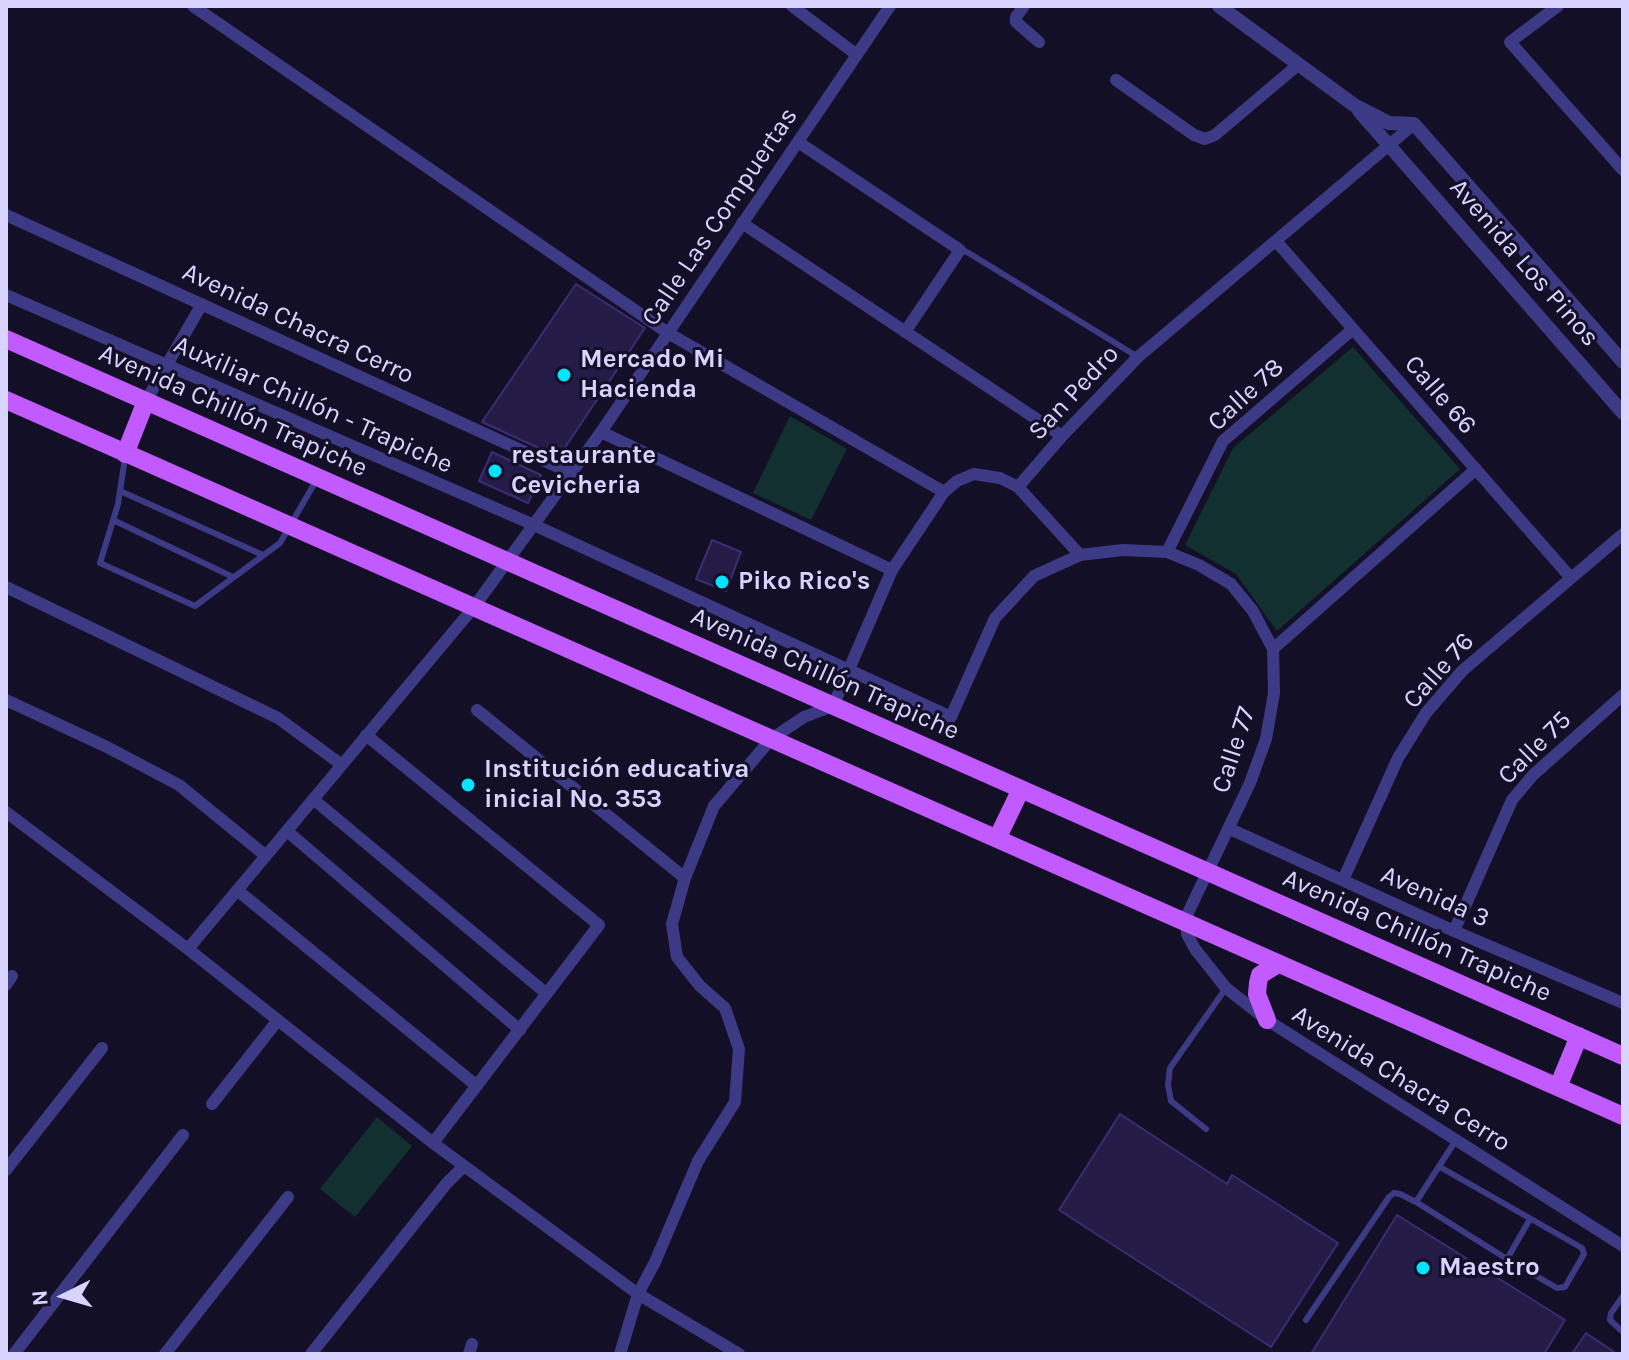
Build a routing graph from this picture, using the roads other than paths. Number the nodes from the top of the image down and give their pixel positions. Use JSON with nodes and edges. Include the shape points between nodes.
{"nodes":[{"id":1,"x":193,"y":6,"type":"edge"},
{"id":2,"x":792,"y":6,"type":"edge"},
{"id":3,"x":890,"y":6,"type":"edge"},
{"id":4,"x":1024,"y":6,"type":"edge"},
{"id":5,"x":1219,"y":6,"type":"edge"},
{"id":6,"x":1558,"y":6,"type":"edge"},
{"id":7,"x":1039,"y":42,"type":"dead end"},
{"id":8,"x":857,"y":55,"type":"junction"},
{"id":9,"x":1299,"y":64,"type":"junction"},
{"id":10,"x":1116,"y":80,"type":"dead end"},
{"id":11,"x":1354,"y":105,"type":"junction"},
{"id":12,"x":1414,"y":124,"type":"junction"},
{"id":13,"x":798,"y":142,"type":"junction"},
{"id":14,"x":1389,"y":145,"type":"junction"},
{"id":15,"x":1623,"y":170,"type":"edge"},
{"id":16,"x":6,"y":215,"type":"edge"},
{"id":17,"x":742,"y":223,"type":"junction"},
{"id":18,"x":1276,"y":241,"type":"junction"},
{"id":19,"x":960,"y":250,"type":"junction"},
{"id":20,"x":6,"y":295,"type":"edge"},
{"id":21,"x":202,"y":304,"type":"junction"},
{"id":22,"x":1353,"y":329,"type":"junction"},
{"id":23,"x":905,"y":332,"type":"junction"},
{"id":24,"x":668,"y":333,"type":"junction"},
{"id":25,"x":6,"y":339,"type":"edge"},
{"id":26,"x":1138,"y":357,"type":"junction"},
{"id":27,"x":1622,"y":359,"type":"edge"},
{"id":28,"x":167,"y":365,"type":"junction"},
{"id":29,"x":6,"y":400,"type":"edge"},
{"id":30,"x":146,"y":401,"type":"junction"},
{"id":31,"x":1623,"y":413,"type":"edge"},
{"id":32,"x":601,"y":432,"type":"junction"},
{"id":33,"x":1062,"y":436,"type":"junction"},
{"id":34,"x":125,"y":454,"type":"junction"},
{"id":35,"x":1476,"y":469,"type":"junction"},
{"id":36,"x":571,"y":473,"type":"junction"},
{"id":37,"x":318,"y":477,"type":"junction"},
{"id":38,"x":1018,"y":487,"type":"junction"},
{"id":39,"x":120,"y":491,"type":"junction"},
{"id":40,"x":944,"y":492,"type":"junction"},
{"id":41,"x":113,"y":520,"type":"junction"},
{"id":42,"x":534,"y":525,"type":"junction"},
{"id":43,"x":292,"y":526,"type":"junction"},
{"id":44,"x":1623,"y":534,"type":"edge"},
{"id":45,"x":1167,"y":552,"type":"junction"},
{"id":46,"x":263,"y":555,"type":"junction"},
{"id":47,"x":1080,"y":555,"type":"junction"},
{"id":48,"x":507,"y":561,"type":"junction"},
{"id":49,"x":892,"y":570,"type":"junction"},
{"id":50,"x":233,"y":577,"type":"junction"},
{"id":51,"x":1571,"y":578,"type":"junction"},
{"id":52,"x":6,"y":587,"type":"edge"},
{"id":53,"x":474,"y":607,"type":"junction"},
{"id":54,"x":1273,"y":649,"type":"junction"},
{"id":55,"x":849,"y":670,"type":"junction"},
{"id":56,"x":1623,"y":695,"type":"edge"},
{"id":57,"x":6,"y":700,"type":"edge"},
{"id":58,"x":833,"y":706,"type":"junction"},
{"id":59,"x":477,"y":710,"type":"dead end"},
{"id":60,"x":951,"y":717,"type":"joint"},
{"id":61,"x":366,"y":735,"type":"junction"},
{"id":62,"x":771,"y":739,"type":"junction"},
{"id":63,"x":342,"y":765,"type":"junction"},
{"id":64,"x":1021,"y":789,"type":"junction"},
{"id":65,"x":313,"y":799,"type":"junction"},
{"id":66,"x":6,"y":812,"type":"edge"},
{"id":67,"x":1230,"y":829,"type":"junction"},
{"id":68,"x":287,"y":831,"type":"junction"},
{"id":69,"x":997,"y":839,"type":"junction"},
{"id":70,"x":266,"y":856,"type":"junction"},
{"id":71,"x":1207,"y":871,"type":"junction"},
{"id":72,"x":685,"y":878,"type":"junction"},
{"id":73,"x":1343,"y":880,"type":"junction"},
{"id":74,"x":237,"y":890,"type":"junction"},
{"id":75,"x":1185,"y":922,"type":"junction"},
{"id":76,"x":1454,"y":931,"type":"junction"},
{"id":77,"x":188,"y":949,"type":"junction"},
{"id":78,"x":1278,"y":964,"type":"junction"},
{"id":79,"x":1226,"y":988,"type":"junction"},
{"id":80,"x":547,"y":994,"type":"junction"},
{"id":81,"x":1623,"y":1003,"type":"edge"},
{"id":82,"x":278,"y":1020,"type":"junction"},
{"id":83,"x":1267,"y":1020,"type":"junction"},
{"id":84,"x":520,"y":1030,"type":"junction"},
{"id":85,"x":1579,"y":1036,"type":"junction"},
{"id":86,"x":102,"y":1048,"type":"dead end"},
{"id":87,"x":1623,"y":1056,"type":"edge"},
{"id":88,"x":477,"y":1086,"type":"junction"},
{"id":89,"x":1558,"y":1087,"type":"junction"},
{"id":90,"x":212,"y":1104,"type":"dead end"},
{"id":91,"x":1623,"y":1116,"type":"edge"},
{"id":92,"x":1206,"y":1129,"type":"dead end"},
{"id":93,"x":183,"y":1135,"type":"dead end"},
{"id":94,"x":1456,"y":1140,"type":"junction"},
{"id":95,"x":433,"y":1143,"type":"junction"},
{"id":96,"x":464,"y":1166,"type":"junction"},
{"id":97,"x":1440,"y":1167,"type":"junction"},
{"id":98,"x":6,"y":1170,"type":"edge"},
{"id":99,"x":288,"y":1197,"type":"dead end"},
{"id":100,"x":1416,"y":1202,"type":"junction"},
{"id":101,"x":1530,"y":1219,"type":"junction"},
{"id":102,"x":1623,"y":1246,"type":"edge"},
{"id":103,"x":1507,"y":1259,"type":"junction"},
{"id":104,"x":638,"y":1294,"type":"junction"},
{"id":105,"x":1623,"y":1296,"type":"edge"},
{"id":106,"x":1306,"y":1320,"type":"dead end"},
{"id":107,"x":1623,"y":1332,"type":"edge"},
{"id":108,"x":14,"y":1354,"type":"edge"},
{"id":109,"x":165,"y":1354,"type":"edge"},
{"id":110,"x":311,"y":1354,"type":"edge"},
{"id":111,"x":620,"y":1354,"type":"edge"},
{"id":112,"x":739,"y":1354,"type":"edge"}],
"edges":[{"from":1,"to":24,"type":"street"},
{"from":2,"to":8,"type":"street"},
{"from":3,"to":8,"type":"street","name":"Calle Las Compuertas"},
{"from":4,"to":7,"type":"street","via":[[1016,22]]},
{"from":5,"to":9,"type":"street"},
{"from":6,"to":15,"type":"street","via":[[1510,42]]},
{"from":8,"to":13,"type":"street","name":"Calle Las Compuertas"},
{"from":9,"to":10,"type":"street","via":[[1205,139]]},
{"from":9,"to":11,"type":"street"},
{"from":11,"to":12,"type":"street","via":[[1389,123]]},
{"from":11,"to":14,"type":"street","name":"Avenida Los Pinos"},
{"from":12,"to":14,"type":"street","name":"San Pedro"},
{"from":12,"to":27,"type":"street","name":"Avenida Los Pinos"},
{"from":13,"to":17,"type":"street","name":"Calle Las Compuertas"},
{"from":13,"to":19,"type":"street"},
{"from":14,"to":18,"type":"street","name":"San Pedro"},
{"from":14,"to":31,"type":"street","name":"Avenida Los Pinos"},
{"from":16,"to":21,"type":"street","name":"Avenida Chacra Cerro"},
{"from":17,"to":23,"type":"street"},
{"from":17,"to":24,"type":"street","name":"Calle Las Compuertas"},
{"from":18,"to":22,"type":"street","name":"Calle 66"},
{"from":18,"to":26,"type":"street","name":"San Pedro"},
{"from":19,"to":23,"type":"street"},
{"from":19,"to":26,"type":"lane"},
{"from":20,"to":28,"type":"street","name":"Auxiliar Chillón - Trapiche"},
{"from":21,"to":28,"type":"street"},
{"from":21,"to":36,"type":"street","name":"Avenida Chacra Cerro"},
{"from":22,"to":35,"type":"street","name":"Calle 66"},
{"from":22,"to":45,"type":"street","name":"Calle 78","via":[[1223,441]]},
{"from":23,"to":33,"type":"street"},
{"from":24,"to":32,"type":"street","name":"Calle Las Compuertas"},
{"from":24,"to":40,"type":"street"},
{"from":25,"to":30,"type":"main road","name":"Avenida Chillón Trapiche"},
{"from":26,"to":33,"type":"street","name":"San Pedro"},
{"from":28,"to":30,"type":"street"},
{"from":28,"to":42,"type":"street","name":"Auxiliar Chillón - Trapiche"},
{"from":29,"to":34,"type":"main road"},
{"from":30,"to":34,"type":"main road"},
{"from":30,"to":37,"type":"main road","name":"Avenida Chillón Trapiche"},
{"from":32,"to":36,"type":"street","name":"Calle Las Compuertas"},
{"from":32,"to":49,"type":"street"},
{"from":33,"to":38,"type":"street","name":"San Pedro"},
{"from":34,"to":39,"type":"lane"},
{"from":34,"to":43,"type":"main road"},
{"from":35,"to":51,"type":"street","name":"Calle 66"},
{"from":35,"to":54,"type":"street"},
{"from":36,"to":42,"type":"street","name":"Calle Las Compuertas"},
{"from":37,"to":43,"type":"lane"},
{"from":37,"to":48,"type":"main road","name":"Avenida Chillón Trapiche"},
{"from":38,"to":40,"type":"street","via":[[974,474]]},
{"from":38,"to":47,"type":"street"},
{"from":39,"to":41,"type":"lane"},
{"from":39,"to":46,"type":"lane"},
{"from":40,"to":49,"type":"street"},
{"from":41,"to":50,"type":"lane"},
{"from":41,"to":50,"type":"lane","via":[[100,563],[195,606]]},
{"from":42,"to":48,"type":"street","name":"Calle Las Compuertas"},
{"from":42,"to":55,"type":"street","name":"Auxiliar Chillón - Trapiche"},
{"from":43,"to":46,"type":"lane"},
{"from":43,"to":53,"type":"main road"},
{"from":44,"to":51,"type":"street","name":"Calle 76"},
{"from":45,"to":47,"type":"street","name":"Calle 77"},
{"from":45,"to":54,"type":"street","name":"Calle 77","via":[[1231,584]]},
{"from":46,"to":50,"type":"lane"},
{"from":47,"to":60,"type":"street","name":"Calle 77","via":[[1034,576],[995,618]]},
{"from":48,"to":53,"type":"street","name":"Calle Las Compuertas"},
{"from":48,"to":58,"type":"main road","name":"Avenida Chillón Trapiche"},
{"from":49,"to":55,"type":"street"},
{"from":51,"to":73,"type":"street","name":"Calle 76","via":[[1462,671],[1426,713],[1398,758]]},
{"from":52,"to":63,"type":"street","via":[[278,718]]},
{"from":53,"to":61,"type":"street","name":"Calle Las Compuertas"},
{"from":53,"to":62,"type":"main road"},
{"from":54,"to":67,"type":"street","name":"Calle 77","via":[[1274,693],[1266,739]]},
{"from":55,"to":58,"type":"street"},
{"from":55,"to":60,"type":"street","name":"Auxiliar Chillón - Trapiche"},
{"from":56,"to":76,"type":"street","name":"Calle 75","via":[[1512,800]]},
{"from":57,"to":70,"type":"street","via":[[179,785]]},
{"from":58,"to":62,"type":"street"},
{"from":58,"to":64,"type":"main road","name":"Avenida Chillón Trapiche"},
{"from":59,"to":72,"type":"street"},
{"from":61,"to":63,"type":"street","name":"Calle Las Compuertas"},
{"from":61,"to":80,"type":"street","via":[[599,925]]},
{"from":62,"to":69,"type":"main road"},
{"from":62,"to":72,"type":"street","via":[[714,806]]},
{"from":63,"to":65,"type":"street","name":"Calle Las Compuertas"},
{"from":64,"to":69,"type":"main road"},
{"from":64,"to":71,"type":"main road","name":"Avenida Chillón Trapiche"},
{"from":65,"to":68,"type":"street","name":"Calle Las Compuertas"},
{"from":65,"to":80,"type":"street"},
{"from":66,"to":77,"type":"street"},
{"from":67,"to":71,"type":"street","name":"Calle 77"},
{"from":67,"to":73,"type":"street","name":"Avenida 3"},
{"from":68,"to":70,"type":"street","name":"Calle Las Compuertas"},
{"from":68,"to":84,"type":"street"},
{"from":69,"to":75,"type":"main road"},
{"from":70,"to":74,"type":"street","name":"Calle Las Compuertas"},
{"from":71,"to":75,"type":"street","name":"Calle 77"},
{"from":71,"to":85,"type":"main road","name":"Avenida Chillón Trapiche"},
{"from":72,"to":104,"type":"street","via":[[672,924],[677,957],[725,1008],[739,1049],[735,1102],[698,1161]]},
{"from":73,"to":76,"type":"street","name":"Avenida 3"},
{"from":74,"to":77,"type":"street","name":"Calle Las Compuertas"},
{"from":74,"to":88,"type":"street"},
{"from":75,"to":78,"type":"main road"},
{"from":75,"to":79,"type":"street","name":"Avenida Chacra Cerro","via":[[1195,949]]},
{"from":76,"to":81,"type":"street","name":"Avenida 3"},
{"from":77,"to":82,"type":"street"},
{"from":78,"to":83,"type":"main road","via":[[1260,975],[1258,983]]},
{"from":78,"to":89,"type":"main road"},
{"from":79,"to":83,"type":"street","name":"Avenida Chacra Cerro"},
{"from":79,"to":92,"type":"lane","via":[[1170,1068],[1171,1101]]},
{"from":80,"to":84,"type":"street"},
{"from":82,"to":90,"type":"street"},
{"from":82,"to":95,"type":"street"},
{"from":83,"to":94,"type":"street","name":"Avenida Chacra Cerro"},
{"from":84,"to":88,"type":"street"},
{"from":85,"to":87,"type":"main road","name":"Avenida Chillón Trapiche"},
{"from":85,"to":89,"type":"main road"},
{"from":86,"to":98,"type":"street"},
{"from":88,"to":95,"type":"street"},
{"from":89,"to":91,"type":"main road"},
{"from":93,"to":108,"type":"street"},
{"from":94,"to":97,"type":"lane"},
{"from":94,"to":102,"type":"street","name":"Avenida Chacra Cerro"},
{"from":95,"to":96,"type":"street"},
{"from":96,"to":104,"type":"street"},
{"from":96,"to":110,"type":"street"},
{"from":97,"to":100,"type":"lane"},
{"from":97,"to":101,"type":"lane"},
{"from":99,"to":109,"type":"street"},
{"from":100,"to":103,"type":"lane"},
{"from":100,"to":106,"type":"lane","via":[[1400,1194],[1389,1197]]},
{"from":101,"to":103,"type":"lane"},
{"from":101,"to":103,"type":"lane","via":[[1584,1254],[1561,1288]]},
{"from":104,"to":111,"type":"street"},
{"from":104,"to":112,"type":"street"},
{"from":105,"to":107,"type":"lane","via":[[1610,1320]]}]}
